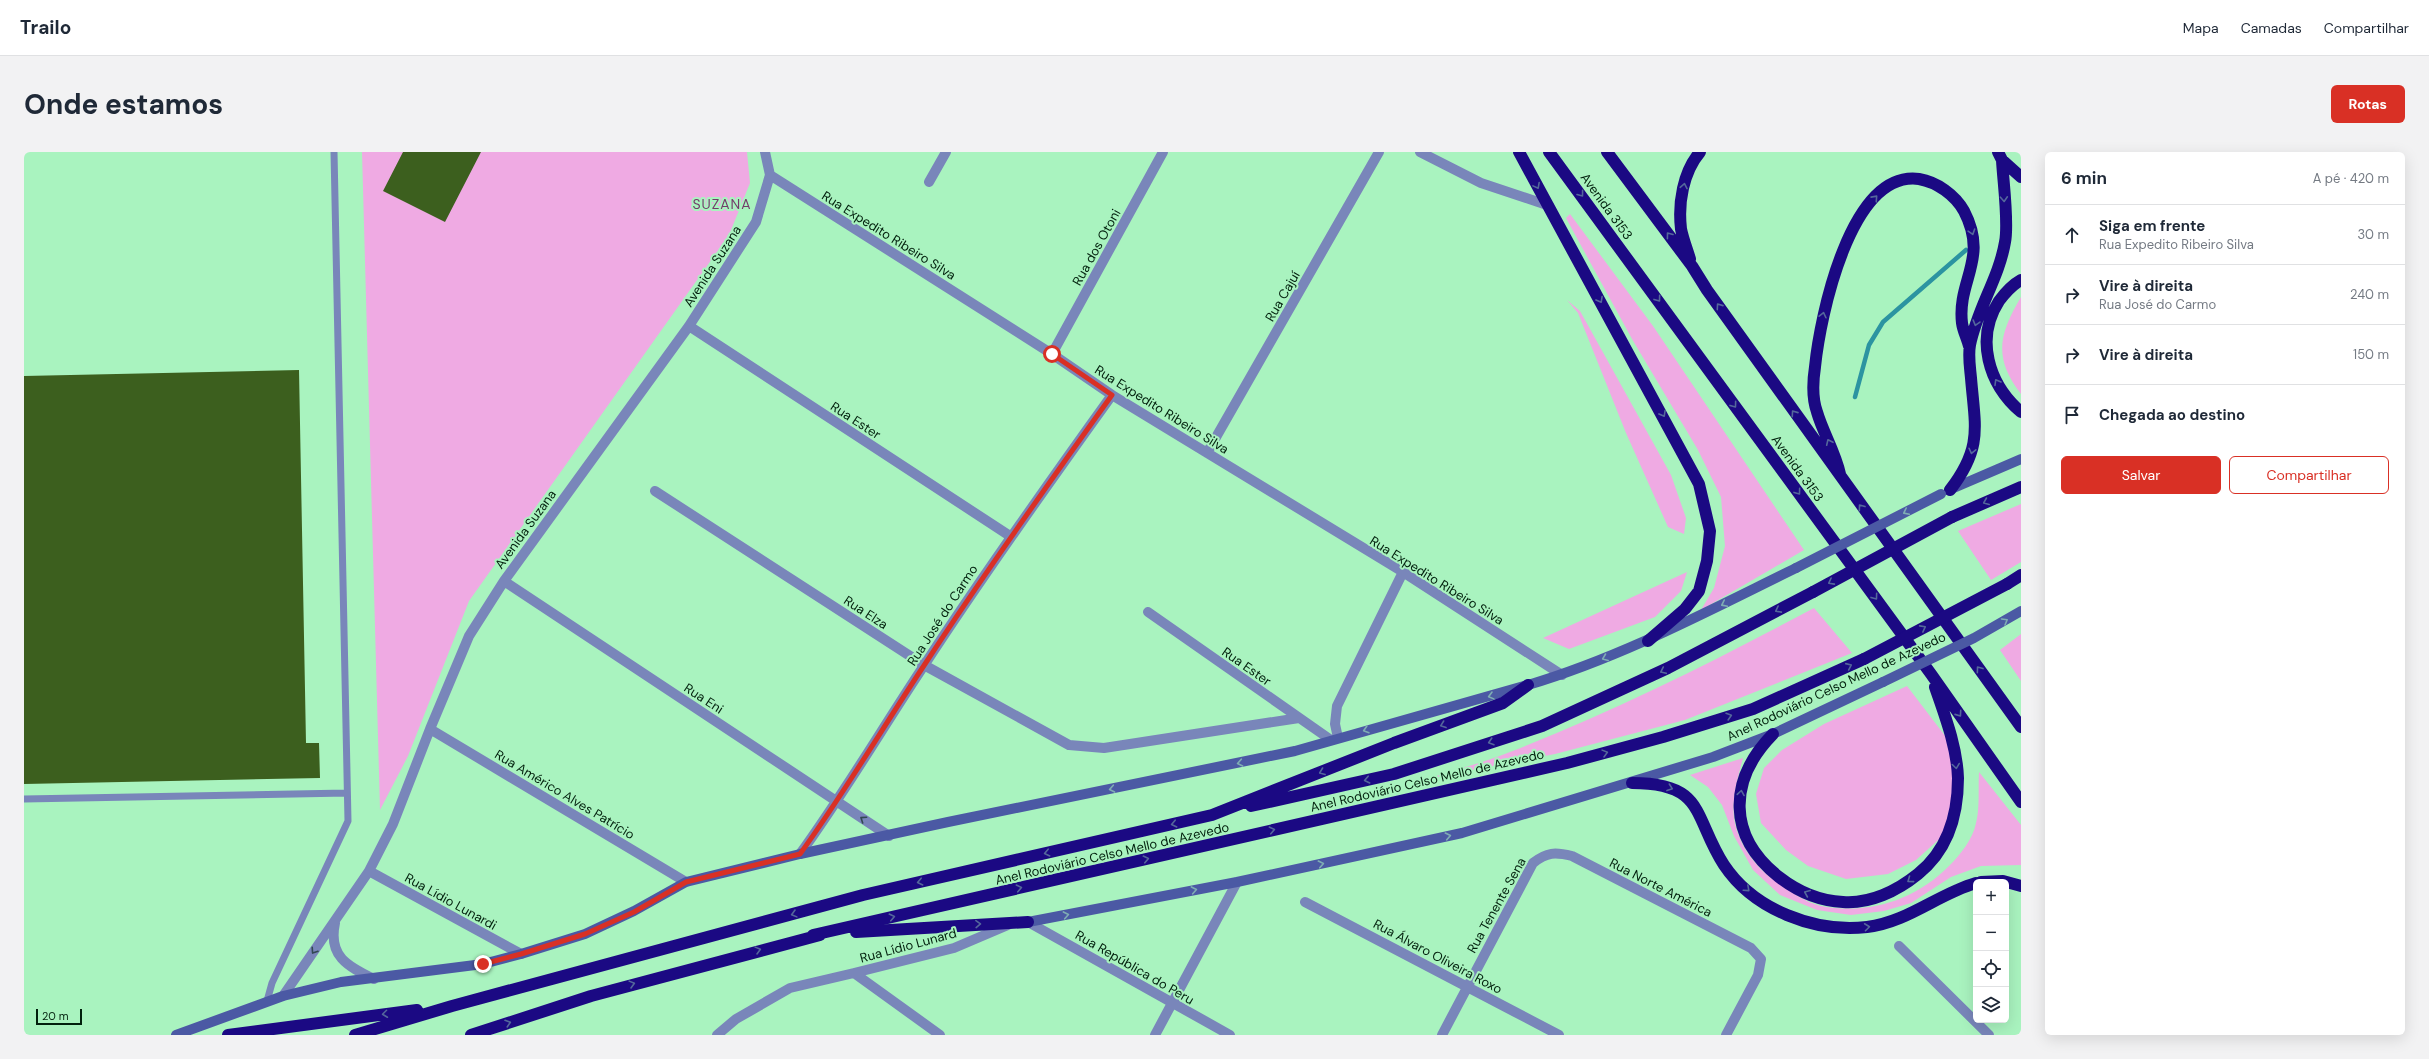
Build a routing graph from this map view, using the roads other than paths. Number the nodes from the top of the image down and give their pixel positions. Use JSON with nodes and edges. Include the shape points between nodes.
{"nodes":[{"id":1,"x":334,"y":152,"type":"edge"},
{"id":2,"x":765,"y":152,"type":"edge"},
{"id":3,"x":946,"y":152,"type":"edge"},
{"id":4,"x":1163,"y":152,"type":"edge"},
{"id":5,"x":1379,"y":152,"type":"edge"},
{"id":6,"x":1420,"y":152,"type":"edge"},
{"id":7,"x":1519,"y":152,"type":"edge"},
{"id":8,"x":1550,"y":152,"type":"edge"},
{"id":9,"x":1607,"y":152,"type":"edge"},
{"id":10,"x":1700,"y":152,"type":"edge"},
{"id":11,"x":2000,"y":156,"type":"edge"},
{"id":12,"x":770,"y":175,"type":"junction"},
{"id":13,"x":2021,"y":177,"type":"edge"},
{"id":14,"x":929,"y":182,"type":"dead end"},
{"id":15,"x":1547,"y":205,"type":"junction"},
{"id":16,"x":1692,"y":266,"type":"junction"},
{"id":17,"x":2021,"y":280,"type":"edge"},
{"id":18,"x":689,"y":326,"type":"junction"},
{"id":19,"x":1970,"y":346,"type":"junction"},
{"id":20,"x":1052,"y":354,"type":"junction"},
{"id":21,"x":1112,"y":395,"type":"junction"},
{"id":22,"x":2021,"y":412,"type":"edge"},
{"id":23,"x":1206,"y":453,"type":"junction"},
{"id":24,"x":2021,"y":459,"type":"edge"},
{"id":25,"x":1841,"y":479,"type":"junction"},
{"id":26,"x":2021,"y":487,"type":"edge"},
{"id":27,"x":655,"y":491,"type":"dead end"},
{"id":28,"x":1946,"y":492,"type":"junction"},
{"id":29,"x":1010,"y":536,"type":"junction"},
{"id":30,"x":1404,"y":572,"type":"junction"},
{"id":31,"x":2021,"y":576,"type":"edge"},
{"id":32,"x":504,"y":581,"type":"junction"},
{"id":33,"x":2021,"y":611,"type":"edge"},
{"id":34,"x":1148,"y":612,"type":"dead end"},
{"id":35,"x":1648,"y":641,"type":"junction"},
{"id":36,"x":924,"y":665,"type":"junction"},
{"id":37,"x":1931,"y":674,"type":"junction"},
{"id":38,"x":1562,"y":675,"type":"junction"},
{"id":39,"x":1528,"y":685,"type":"junction"},
{"id":40,"x":1299,"y":718,"type":"junction"},
{"id":41,"x":2020,"y":725,"type":"edge"},
{"id":42,"x":430,"y":729,"type":"junction"},
{"id":43,"x":1773,"y":734,"type":"junction"},
{"id":44,"x":1334,"y":739,"type":"junction"},
{"id":45,"x":1632,"y":783,"type":"junction"},
{"id":46,"x":347,"y":793,"type":"junction"},
{"id":47,"x":24,"y":799,"type":"edge"},
{"id":48,"x":838,"y":802,"type":"junction"},
{"id":49,"x":2021,"y":802,"type":"edge"},
{"id":50,"x":1212,"y":815,"type":"junction"},
{"id":51,"x":889,"y":836,"type":"junction"},
{"id":52,"x":800,"y":854,"type":"junction"},
{"id":53,"x":1544,"y":855,"type":"joint"},
{"id":54,"x":369,"y":871,"type":"junction"},
{"id":55,"x":686,"y":882,"type":"junction"},
{"id":56,"x":1237,"y":882,"type":"junction"},
{"id":57,"x":2009,"y":883,"type":"edge"},
{"id":58,"x":1973,"y":884,"type":"edge"},
{"id":59,"x":2021,"y":886,"type":"edge"},
{"id":60,"x":1306,"y":902,"type":"dead end"},
{"id":61,"x":336,"y":919,"type":"junction"},
{"id":62,"x":1028,"y":922,"type":"junction"},
{"id":63,"x":1013,"y":923,"type":"junction"},
{"id":64,"x":813,"y":935,"type":"junction"},
{"id":65,"x":1899,"y":946,"type":"dead end"},
{"id":66,"x":521,"y":954,"type":"junction"},
{"id":67,"x":854,"y":973,"type":"junction"},
{"id":68,"x":374,"y":979,"type":"junction"},
{"id":69,"x":1466,"y":986,"type":"junction"},
{"id":70,"x":283,"y":996,"type":"junction"},
{"id":71,"x":267,"y":1001,"type":"junction"},
{"id":72,"x":1171,"y":1004,"type":"junction"},
{"id":73,"x":452,"y":1006,"type":"junction"},
{"id":74,"x":176,"y":1035,"type":"edge"},
{"id":75,"x":228,"y":1035,"type":"edge"},
{"id":76,"x":355,"y":1035,"type":"edge"},
{"id":77,"x":471,"y":1035,"type":"edge"},
{"id":78,"x":716,"y":1035,"type":"edge"},
{"id":79,"x":940,"y":1035,"type":"edge"},
{"id":80,"x":1155,"y":1035,"type":"edge"},
{"id":81,"x":1230,"y":1035,"type":"edge"},
{"id":82,"x":1442,"y":1035,"type":"edge"},
{"id":83,"x":1558,"y":1035,"type":"edge"},
{"id":84,"x":1726,"y":1035,"type":"edge"},
{"id":85,"x":1989,"y":1035,"type":"edge"}],
"edges":[{"from":1,"to":46,"type":"lane"},
{"from":2,"to":12,"type":"street"},
{"from":3,"to":14,"type":"street"},
{"from":4,"to":20,"type":"street","name":"Rua dos Otoni"},
{"from":5,"to":23,"type":"street","name":"Rua Cajuí"},
{"from":6,"to":15,"type":"street","via":[[1481,183]]},
{"from":7,"to":15,"type":"highway","one_way":true},
{"from":8,"to":37,"type":"highway","name":"Avenida 3153","one_way":true},
{"from":16,"to":9,"type":"highway","one_way":true},
{"from":16,"to":10,"type":"highway","one_way":true,"via":[[1681,228],[1682,200],[1683,186],[1692,161]]},
{"from":11,"to":13,"type":"highway"},
{"from":11,"to":19,"type":"highway","one_way":true,"via":[[2006,240],[1996,273],[1981,306]]},
{"from":12,"to":18,"type":"street","name":"Avenida Suzana","via":[[756,222]]},
{"from":12,"to":20,"type":"street","name":"Rua Expedito Ribeiro Silva"},
{"from":15,"to":35,"type":"highway","one_way":true,"via":[[1699,484],[1710,531],[1707,561],[1699,591],[1685,609]]},
{"from":25,"to":16,"type":"highway","one_way":true},
{"from":22,"to":17,"type":"highway","one_way":true,"via":[[2007,398],[1993,376],[1986,340],[1990,318],[1996,307],[2010,287]]},
{"from":18,"to":29,"type":"street","name":"Rua Ester"},
{"from":18,"to":32,"type":"street","name":"Avenida Suzana"},
{"from":25,"to":19,"type":"highway","one_way":true,"via":[[1836,458],[1816,410],[1814,367],[1833,274],[1853,229],[1867,206],[1886,186],[1897,181],[1913,179],[1936,184],[1948,192],[1963,210],[1974,242],[1962,315],[1964,331]]},
{"from":19,"to":28,"type":"highway","one_way":true,"via":[[1976,431],[1970,458]]},
{"from":20,"to":21,"type":"street","name":"Rua Expedito Ribeiro Silva"},
{"from":21,"to":23,"type":"street","name":"Rua Expedito Ribeiro Silva"},
{"from":21,"to":29,"type":"street","name":"Rua José do Carmo"},
{"from":23,"to":30,"type":"street","name":"Rua Expedito Ribeiro Silva"},
{"from":24,"to":28,"type":"main road"},
{"from":41,"to":25,"type":"highway","one_way":true},
{"from":26,"to":50,"type":"highway","name":"Anel Rodoviário Celso Mello de Azevedo","one_way":true,"bridge":true,"via":[[1952,516],[1668,668],[1542,726],[1394,774]]},
{"from":27,"to":36,"type":"street","name":"Rua Elza"},
{"from":28,"to":35,"type":"main road","one_way":true,"bridge":true},
{"from":29,"to":36,"type":"street","name":"Rua José do Carmo"},
{"from":30,"to":38,"type":"street","name":"Rua Expedito Ribeiro Silva"},
{"from":30,"to":44,"type":"street","via":[[1336,706]]},
{"from":64,"to":31,"type":"highway","name":"Anel Rodoviário Celso Mello de Azevedo","one_way":true,"bridge":true,"via":[[1567,763],[1662,737],[1753,709],[1864,659]]},
{"from":32,"to":42,"type":"street","name":"Avenida Suzana","via":[[469,636]]},
{"from":32,"to":48,"type":"street","name":"Rua Eni"},
{"from":43,"to":33,"type":"main road","name":"Anel Rodoviário Celso Mello de Azevedo","one_way":true,"bridge":true,"via":[[1974,638]]},
{"from":34,"to":40,"type":"street","name":"Rua Ester"},
{"from":35,"to":38,"type":"main road","one_way":true},
{"from":36,"to":40,"type":"street","name":"Rua Elza","via":[[1069,745],[1104,748]]},
{"from":36,"to":48,"type":"street","name":"Rua José do Carmo"},
{"from":37,"to":43,"type":"highway","one_way":true,"via":[[1955,756],[1958,777],[1955,813],[1945,843],[1930,863],[1908,882],[1886,894],[1844,902],[1814,896],[1788,884],[1760,860],[1751,848],[1741,823],[1740,796],[1747,768]]},
{"from":37,"to":49,"type":"highway","name":"Avenida 3153","one_way":true},
{"from":38,"to":39,"type":"main road"},
{"from":39,"to":44,"type":"main road","one_way":true},
{"from":39,"to":50,"type":"highway","one_way":true,"via":[[1503,703]]},
{"from":40,"to":44,"type":"street","name":"Rua Ester"},
{"from":42,"to":54,"type":"street","name":"Avenida Suzana","via":[[394,824]]},
{"from":42,"to":55,"type":"street","name":"Rua Américo Alves Patrício"},
{"from":43,"to":45,"type":"main road","name":"Anel Rodoviário Celso Mello de Azevedo","via":[[1713,757]]},
{"from":44,"to":51,"type":"main road","one_way":true,"via":[[1295,751]]},
{"from":56,"to":45,"type":"main road","name":"Anel Rodoviário Celso Mello de Azevedo","one_way":true,"via":[[1462,833]]},
{"from":45,"to":58,"type":"highway","one_way":true,"via":[[1660,784],[1685,796],[1701,814],[1719,856],[1734,877],[1769,906],[1806,921],[1844,928],[1888,923]]},
{"from":46,"to":47,"type":"lane"},
{"from":46,"to":71,"type":"lane","via":[[348,821],[272,983]]},
{"from":51,"to":48,"type":"street","name":"Rua Eni","one_way":true},
{"from":48,"to":52,"type":"street","name":"Rua José do Carmo"},
{"from":50,"to":73,"type":"highway","one_way":true,"via":[[863,895]]},
{"from":51,"to":52,"type":"main road"},
{"from":52,"to":55,"type":"main road"},
{"from":53,"to":69,"type":"street","name":"Rua Tenente Sena","via":[[1533,863]]},
{"from":53,"to":84,"type":"street","name":"Rua Norte América","via":[[1556,852],[1572,856],[1751,948],[1761,959],[1758,975]]},
{"from":54,"to":61,"type":"street","name":"Avenida Suzana"},
{"from":54,"to":66,"type":"street","name":"Rua Lídio Lunardi"},
{"from":55,"to":66,"type":"main road","via":[[634,912],[585,934]]},
{"from":62,"to":56,"type":"main road","name":"Anel Rodoviário Celso Mello de Azevedo","one_way":true},
{"from":56,"to":72,"type":"street"},
{"from":57,"to":59,"type":"highway"},
{"from":60,"to":69,"type":"street","name":"Rua Álvaro Oliveira Roxo"},
{"from":61,"to":68,"type":"street","name":"Avenida Suzana","via":[[333,938],[339,955],[355,970]]},
{"from":61,"to":70,"type":"street","name":"Avenida Suzana","one_way":true},
{"from":62,"to":63,"type":"highway"},
{"from":62,"to":72,"type":"street","name":"Rua República do Peru"},
{"from":64,"to":63,"type":"highway","one_way":true,"via":[[922,926]]},
{"from":63,"to":67,"type":"street","name":"Rua Lídio Lunard","via":[[954,948]]},
{"from":77,"to":64,"type":"highway","one_way":true,"via":[[591,996]]},
{"from":65,"to":85,"type":"street"},
{"from":66,"to":68,"type":"main road","via":[[483,964]]},
{"from":67,"to":78,"type":"street","name":"Rua Lídio Lunard","via":[[790,988],[736,1019]]},
{"from":67,"to":79,"type":"street","name":"Rua Lídio Lunard"},
{"from":68,"to":70,"type":"main road","via":[[341,982]]},
{"from":69,"to":82,"type":"street","name":"Rua Tenente Sena"},
{"from":69,"to":83,"type":"street","name":"Rua Álvaro Oliveira Roxo"},
{"from":70,"to":71,"type":"main road"},
{"from":71,"to":74,"type":"main road"},
{"from":72,"to":80,"type":"street"},
{"from":72,"to":81,"type":"street","name":"Rua República do Peru"},
{"from":73,"to":75,"type":"highway","one_way":true},
{"from":73,"to":76,"type":"highway"}]}
